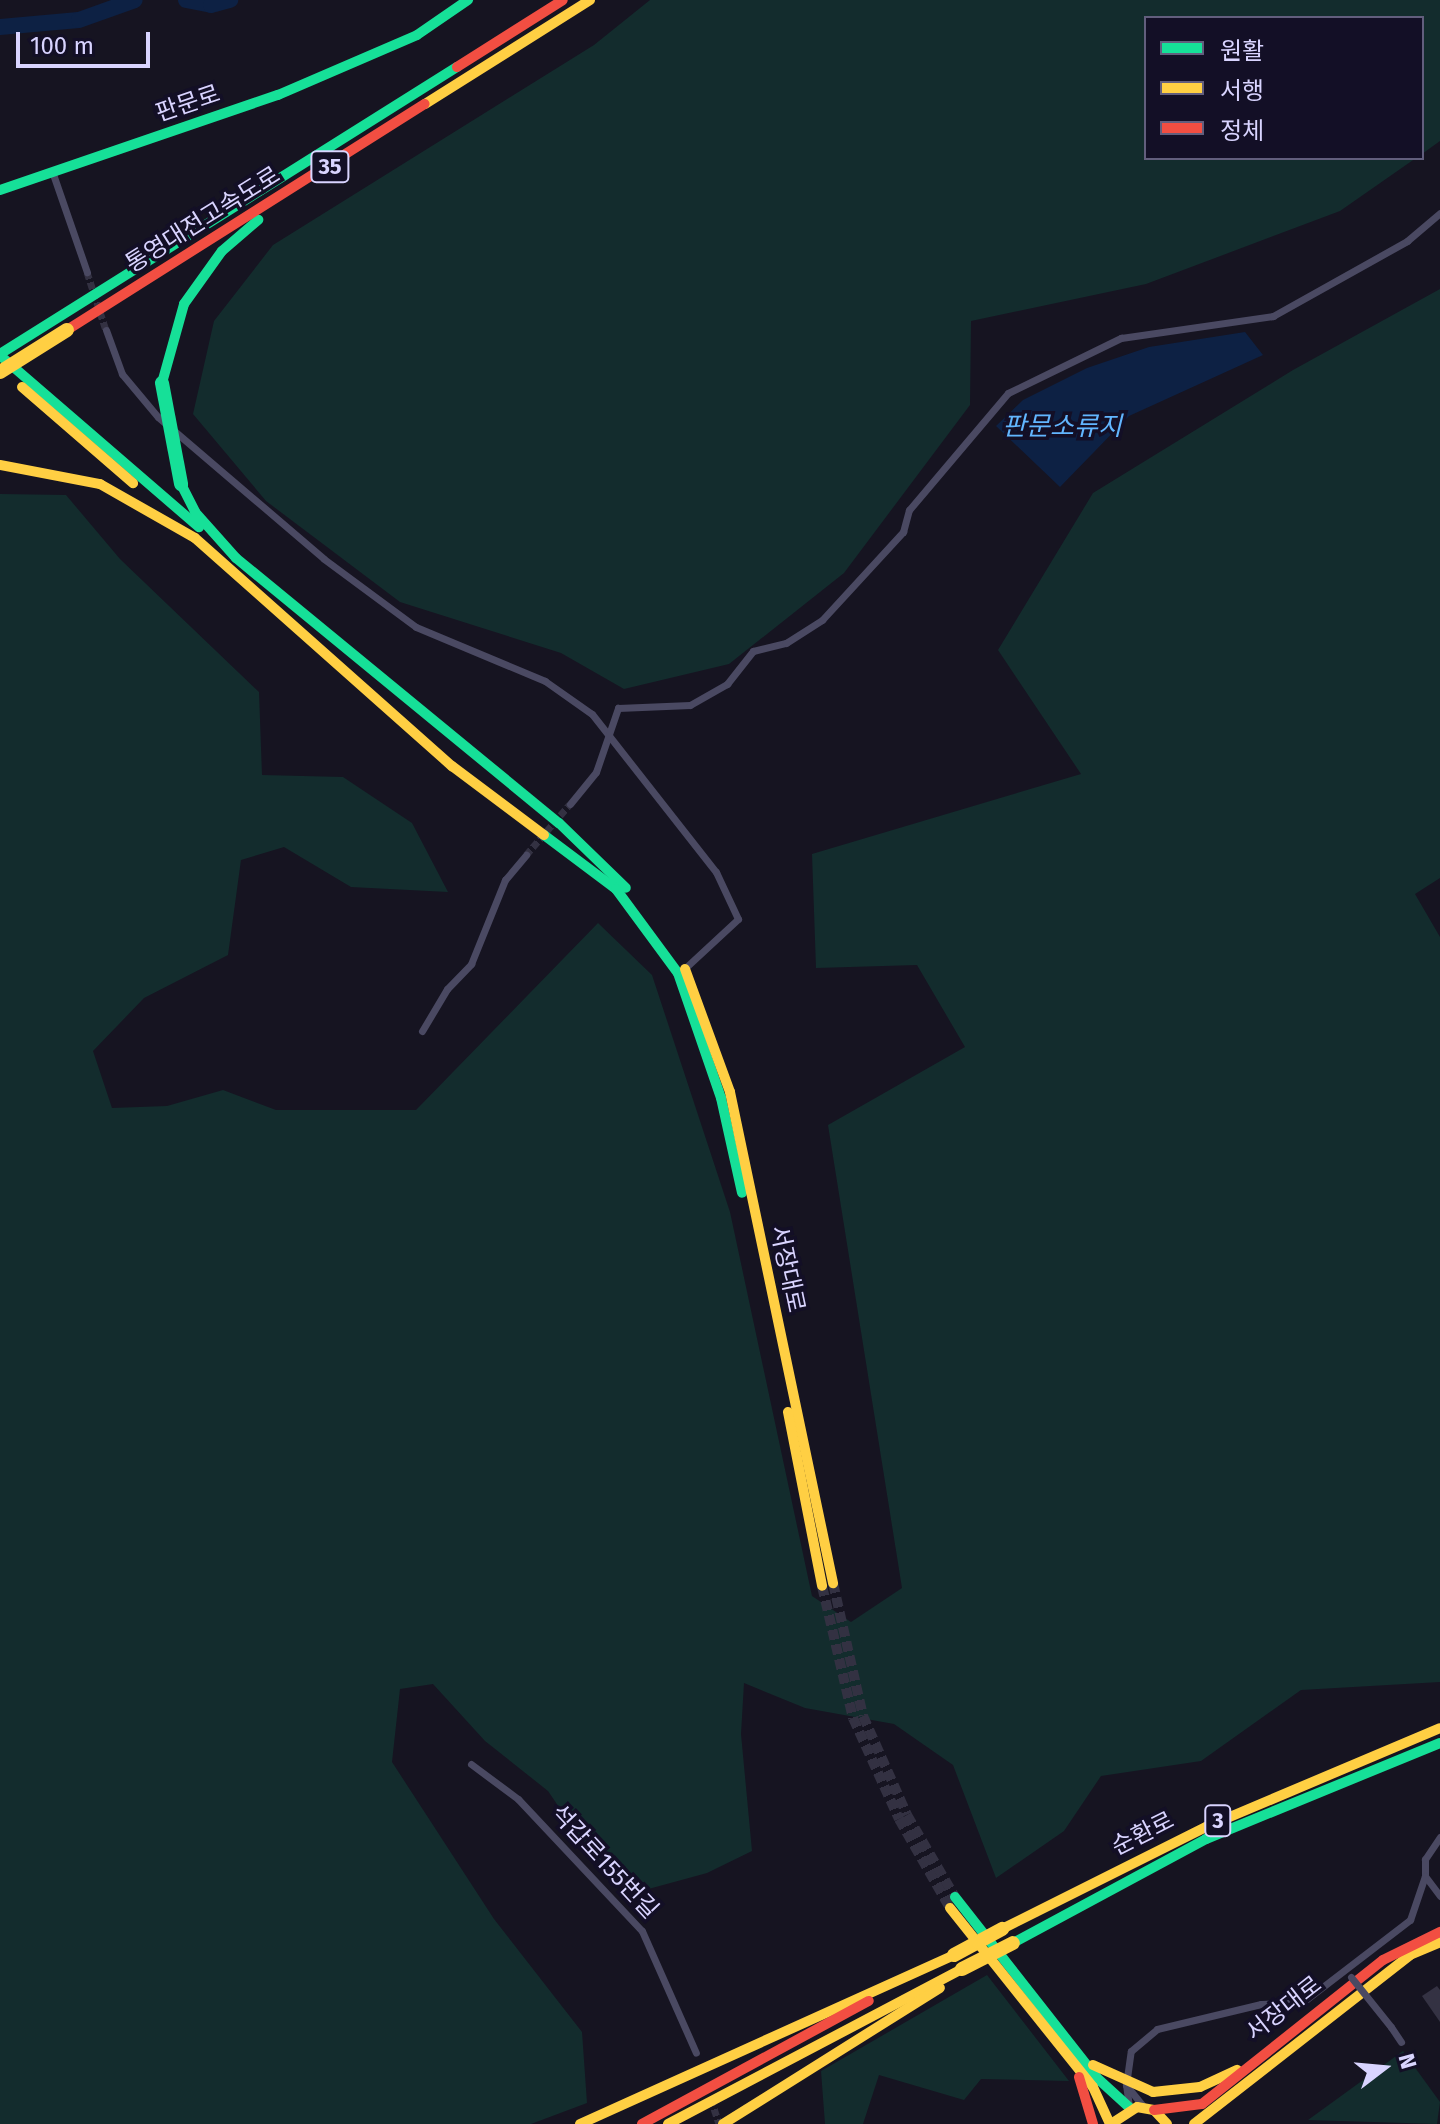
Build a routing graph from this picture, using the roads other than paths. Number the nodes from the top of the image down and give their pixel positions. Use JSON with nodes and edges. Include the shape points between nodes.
{"nodes":[{"id":1,"x":468,"y":0,"type":"edge"},
{"id":2,"x":563,"y":0,"type":"edge"},
{"id":3,"x":590,"y":0,"type":"edge"},
{"id":4,"x":53,"y":174,"type":"junction"},
{"id":5,"x":295,"y":189,"type":"junction"},
{"id":6,"x":0,"y":190,"type":"edge"},
{"id":7,"x":1440,"y":213,"type":"edge"},
{"id":8,"x":87,"y":272,"type":"tunnel mouth"},
{"id":9,"x":59,"y":317,"type":"junction"},
{"id":10,"x":106,"y":330,"type":"tunnel mouth"},
{"id":11,"x":0,"y":346,"type":"edge"},
{"id":12,"x":0,"y":355,"type":"edge"},
{"id":13,"x":0,"y":370,"type":"edge"},
{"id":14,"x":0,"y":465,"type":"edge"},
{"id":15,"x":195,"y":538,"type":"junction"},
{"id":16,"x":236,"y":558,"type":"junction"},
{"id":17,"x":611,"y":736,"type":"junction"},
{"id":18,"x":570,"y":804,"type":"tunnel mouth"},
{"id":19,"x":526,"y":855,"type":"tunnel mouth"},
{"id":20,"x":682,"y":971,"type":"junction"},
{"id":21,"x":422,"y":1031,"type":"dead end"},
{"id":22,"x":827,"y":1584,"type":"tunnel mouth"},
{"id":23,"x":1440,"y":1728,"type":"edge"},
{"id":24,"x":1440,"y":1743,"type":"edge"},
{"id":25,"x":471,"y":1764,"type":"dead end"},
{"id":26,"x":1440,"y":1837,"type":"edge"},
{"id":27,"x":1425,"y":1876,"type":"junction"},
{"id":28,"x":1440,"y":1896,"type":"edge"},
{"id":29,"x":1440,"y":1932,"type":"edge"},
{"id":30,"x":1440,"y":1942,"type":"edge"},
{"id":31,"x":954,"y":1955,"type":"junction"},
{"id":32,"x":962,"y":1969,"type":"junction"},
{"id":33,"x":1345,"y":1970,"type":"junction"},
{"id":34,"x":1401,"y":2042,"type":"dead end"},
{"id":35,"x":1070,"y":2045,"type":"junction"},
{"id":36,"x":696,"y":2053,"type":"dead end"},
{"id":37,"x":1071,"y":2061,"type":"junction"},
{"id":38,"x":1253,"y":2061,"type":"junction"},
{"id":39,"x":1126,"y":2085,"type":"junction"},
{"id":40,"x":1226,"y":2098,"type":"junction"},
{"id":41,"x":1142,"y":2109,"type":"junction"},
{"id":42,"x":580,"y":2124,"type":"edge"},
{"id":43,"x":642,"y":2124,"type":"edge"},
{"id":44,"x":668,"y":2124,"type":"edge"},
{"id":45,"x":723,"y":2124,"type":"edge"},
{"id":46,"x":1093,"y":2124,"type":"edge"},
{"id":47,"x":1110,"y":2124,"type":"edge"},
{"id":48,"x":1167,"y":2124,"type":"edge"},
{"id":49,"x":1194,"y":2124,"type":"edge"},
{"id":50,"x":1206,"y":2124,"type":"edge"}],
"edges":[{"from":1,"to":4,"type":"main road","name":"판문로","via":[[417,35],[278,95]]},
{"from":2,"to":9,"type":"main road","name":"통영대전고속도로","number":"35"},
{"from":3,"to":5,"type":"main road","name":"통영대전고속도로","number":"35"},
{"from":4,"to":6,"type":"main road","name":"판문로"},
{"from":4,"to":8,"type":"street"},
{"from":5,"to":13,"type":"main road","name":"통영대전고속도로","number":"35","bridge":true},
{"from":5,"to":16,"type":"main road","bridge":true,"via":[[202,274],[171,335],[162,383],[181,484],[195,512]]},
{"from":7,"to":17,"type":"street","via":[[1407,241],[1273,316],[1121,338],[1008,393],[909,510],[903,532],[822,620],[786,643],[753,651],[727,684],[690,705],[618,708]]},
{"from":9,"to":11,"type":"main road"},
{"from":9,"to":12,"type":"main road","name":"통영대전고속도로","number":"35"},
{"from":10,"to":17,"type":"street","via":[[122,374],[158,417],[314,551],[416,627],[545,681]]},
{"from":12,"to":16,"type":"main road"},
{"from":13,"to":15,"type":"main road"},
{"from":14,"to":15,"type":"main road","via":[[100,484]]},
{"from":15,"to":20,"type":"main road","via":[[452,766],[616,889]]},
{"from":16,"to":20,"type":"main road","via":[[559,823],[622,884]]},
{"from":17,"to":18,"type":"street","via":[[596,772]]},
{"from":17,"to":20,"type":"street","via":[[716,872],[738,919]]},
{"from":19,"to":21,"type":"street","via":[[505,880],[471,964],[447,989]]},
{"from":20,"to":22,"type":"main road","name":"서장대로","via":[[721,1098]]},
{"from":23,"to":31,"type":"main road","name":"순환로","number":"3","bridge":true,"via":[[1235,1813]]},
{"from":24,"to":32,"type":"main road","name":"순환로","number":"3","bridge":true,"via":[[1206,1839]]},
{"from":25,"to":36,"type":"street","name":"석갑로155번길","via":[[518,1799],[642,1931]]},
{"from":26,"to":27,"type":"street","via":[[1425,1859]]},
{"from":27,"to":28,"type":"street"},
{"from":27,"to":33,"type":"street","via":[[1410,1920]]},
{"from":29,"to":38,"type":"main road","name":"서장대로","via":[[1383,1960]]},
{"from":30,"to":40,"type":"main road","name":"서장대로","via":[[1410,1955]]},
{"from":31,"to":42,"type":"main road"},
{"from":31,"to":43,"type":"main road","number":"3"},
{"from":32,"to":44,"type":"main road","number":"3"},
{"from":32,"to":45,"type":"main road","via":[[926,2000]]},
{"from":33,"to":34,"type":"street","bridge":true},
{"from":33,"to":39,"type":"street","via":[[1303,2002],[1261,2004],[1137,2039]]},
{"from":35,"to":37,"type":"main road","via":[[953,1902]]},
{"from":35,"to":39,"type":"main road"},
{"from":35,"to":41,"type":"main road"},
{"from":37,"to":46,"type":"main road","via":[[1089,2097]]},
{"from":37,"to":47,"type":"main road"},
{"from":38,"to":39,"type":"main road","via":[[1180,2092]]},
{"from":38,"to":41,"type":"main road","name":"서장대로","via":[[1202,2104]]},
{"from":39,"to":41,"type":"street"},
{"from":39,"to":41,"type":"street"},
{"from":40,"to":49,"type":"main road","name":"서장대로"},
{"from":40,"to":50,"type":"main road"},
{"from":41,"to":47,"type":"main road"},
{"from":41,"to":48,"type":"main road"}]}
